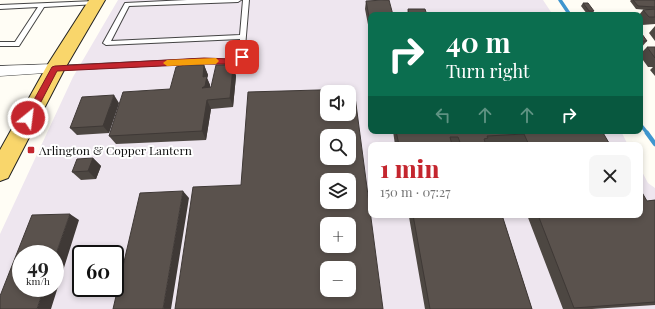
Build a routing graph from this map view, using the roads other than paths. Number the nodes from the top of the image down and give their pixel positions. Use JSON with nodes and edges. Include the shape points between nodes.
{"nodes":[{"id":1,"x":238,"y":0,"type":"edge"},
{"id":2,"x":246,"y":0,"type":"edge"},
{"id":3,"x":96,"y":1,"type":"edge"},
{"id":4,"x":42,"y":6,"type":"junction"},
{"id":5,"x":0,"y":7,"type":"edge"},
{"id":6,"x":243,"y":37,"type":"junction"},
{"id":7,"x":0,"y":44,"type":"edge"},
{"id":8,"x":55,"y":68,"type":"junction"},
{"id":9,"x":0,"y":71,"type":"edge"},
{"id":10,"x":0,"y":171,"type":"edge"}],
"edges":[{"from":1,"to":6,"type":"lane","via":[[127,4],[106,43]]},
{"from":2,"to":6,"type":"lane"},
{"from":3,"to":4,"type":"lane"},
{"from":3,"to":8,"type":"main road"},
{"from":4,"to":5,"type":"lane"},
{"from":4,"to":7,"type":"lane","via":[[17,44]]},
{"from":6,"to":8,"type":"lane","via":[[242,57],[233,62]]},
{"from":8,"to":9,"type":"street"},
{"from":8,"to":10,"type":"main road","via":[[11,143]]}]}
